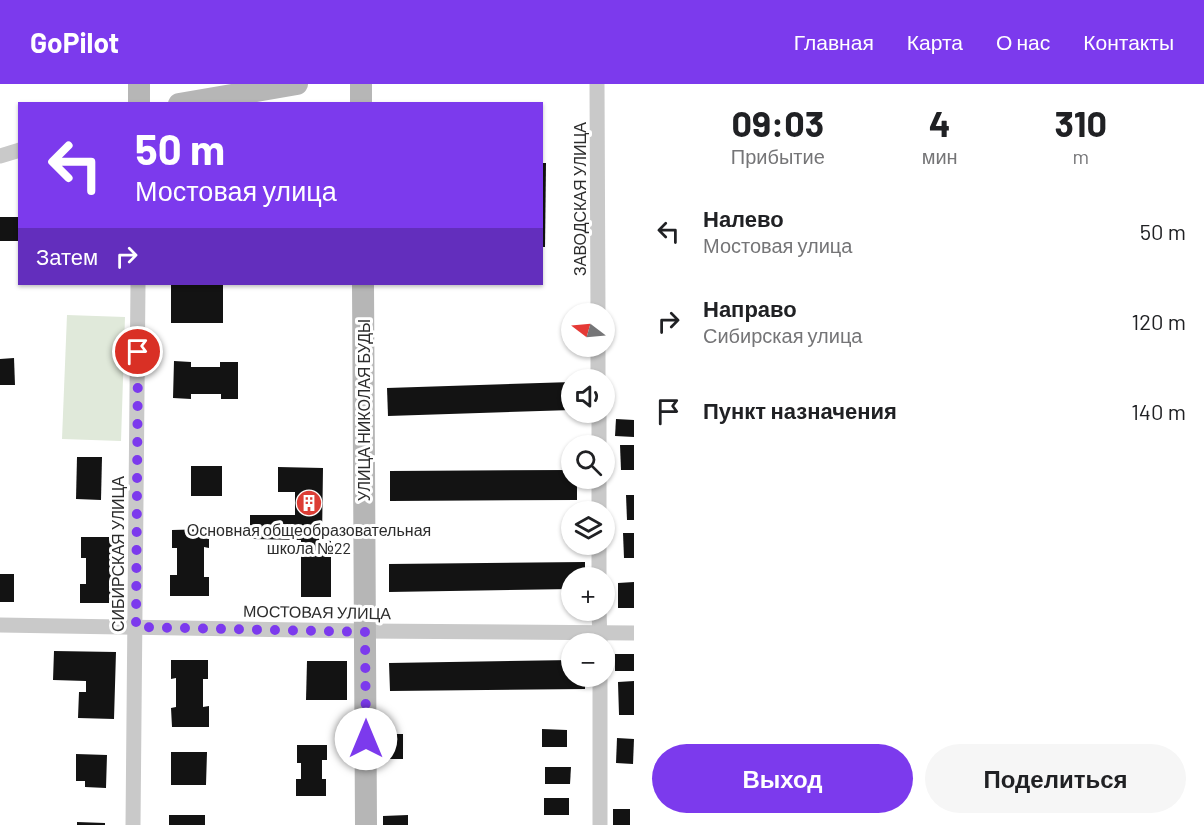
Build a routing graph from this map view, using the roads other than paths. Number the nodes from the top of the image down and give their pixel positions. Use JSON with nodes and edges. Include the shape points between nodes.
{"nodes":[{"id":1,"x":139,"y":84,"type":"edge"},
{"id":2,"x":297,"y":84,"type":"edge"},
{"id":3,"x":361,"y":84,"type":"edge"},
{"id":4,"x":597,"y":84,"type":"edge"},
{"id":5,"x":140,"y":102,"type":"edge"},
{"id":6,"x":191,"y":102,"type":"edge"},
{"id":7,"x":361,"y":102,"type":"edge"},
{"id":8,"x":18,"y":151,"type":"edge"},
{"id":9,"x":0,"y":156,"type":"edge"},
{"id":10,"x":138,"y":285,"type":"edge"},
{"id":11,"x":363,"y":285,"type":"edge"},
{"id":12,"x":598,"y":303,"type":"edge"},
{"id":13,"x":0,"y":625,"type":"edge"},
{"id":14,"x":136,"y":627,"type":"junction"},
{"id":15,"x":365,"y":632,"type":"junction"},
{"id":16,"x":634,"y":633,"type":"edge"},
{"id":17,"x":615,"y":636,"type":"edge"},
{"id":18,"x":561,"y":637,"type":"edge"},
{"id":19,"x":600,"y":687,"type":"edge"},
{"id":20,"x":134,"y":825,"type":"edge"},
{"id":21,"x":366,"y":825,"type":"edge"},
{"id":22,"x":600,"y":825,"type":"edge"}],
"edges":[{"from":1,"to":5,"type":"street"},
{"from":2,"to":6,"type":"street"},
{"from":3,"to":7,"type":"street"},
{"from":4,"to":12,"type":"street","name":"ЗАВОДСКАЯ УЛИЦА"},
{"from":8,"to":9,"type":"street"},
{"from":10,"to":14,"type":"street","name":"СИБИРСКАЯ УЛИЦА"},
{"from":11,"to":15,"type":"street","name":"УЛИЦА НИКОЛАЯ БУДЫ"},
{"from":13,"to":14,"type":"street","name":"МОСТОВАЯ УЛИЦА"},
{"from":14,"to":15,"type":"street","name":"МОСТОВАЯ УЛИЦА"},
{"from":14,"to":20,"type":"street","name":"СИБИРСКАЯ УЛИЦА"},
{"from":15,"to":18,"type":"street","name":"МОСТОВАЯ УЛИЦА"},
{"from":15,"to":21,"type":"street","name":"УЛИЦА НИКОЛАЯ БУДЫ"},
{"from":16,"to":17,"type":"street","name":"МОСТОВАЯ УЛИЦА"},
{"from":19,"to":22,"type":"street"}]}
